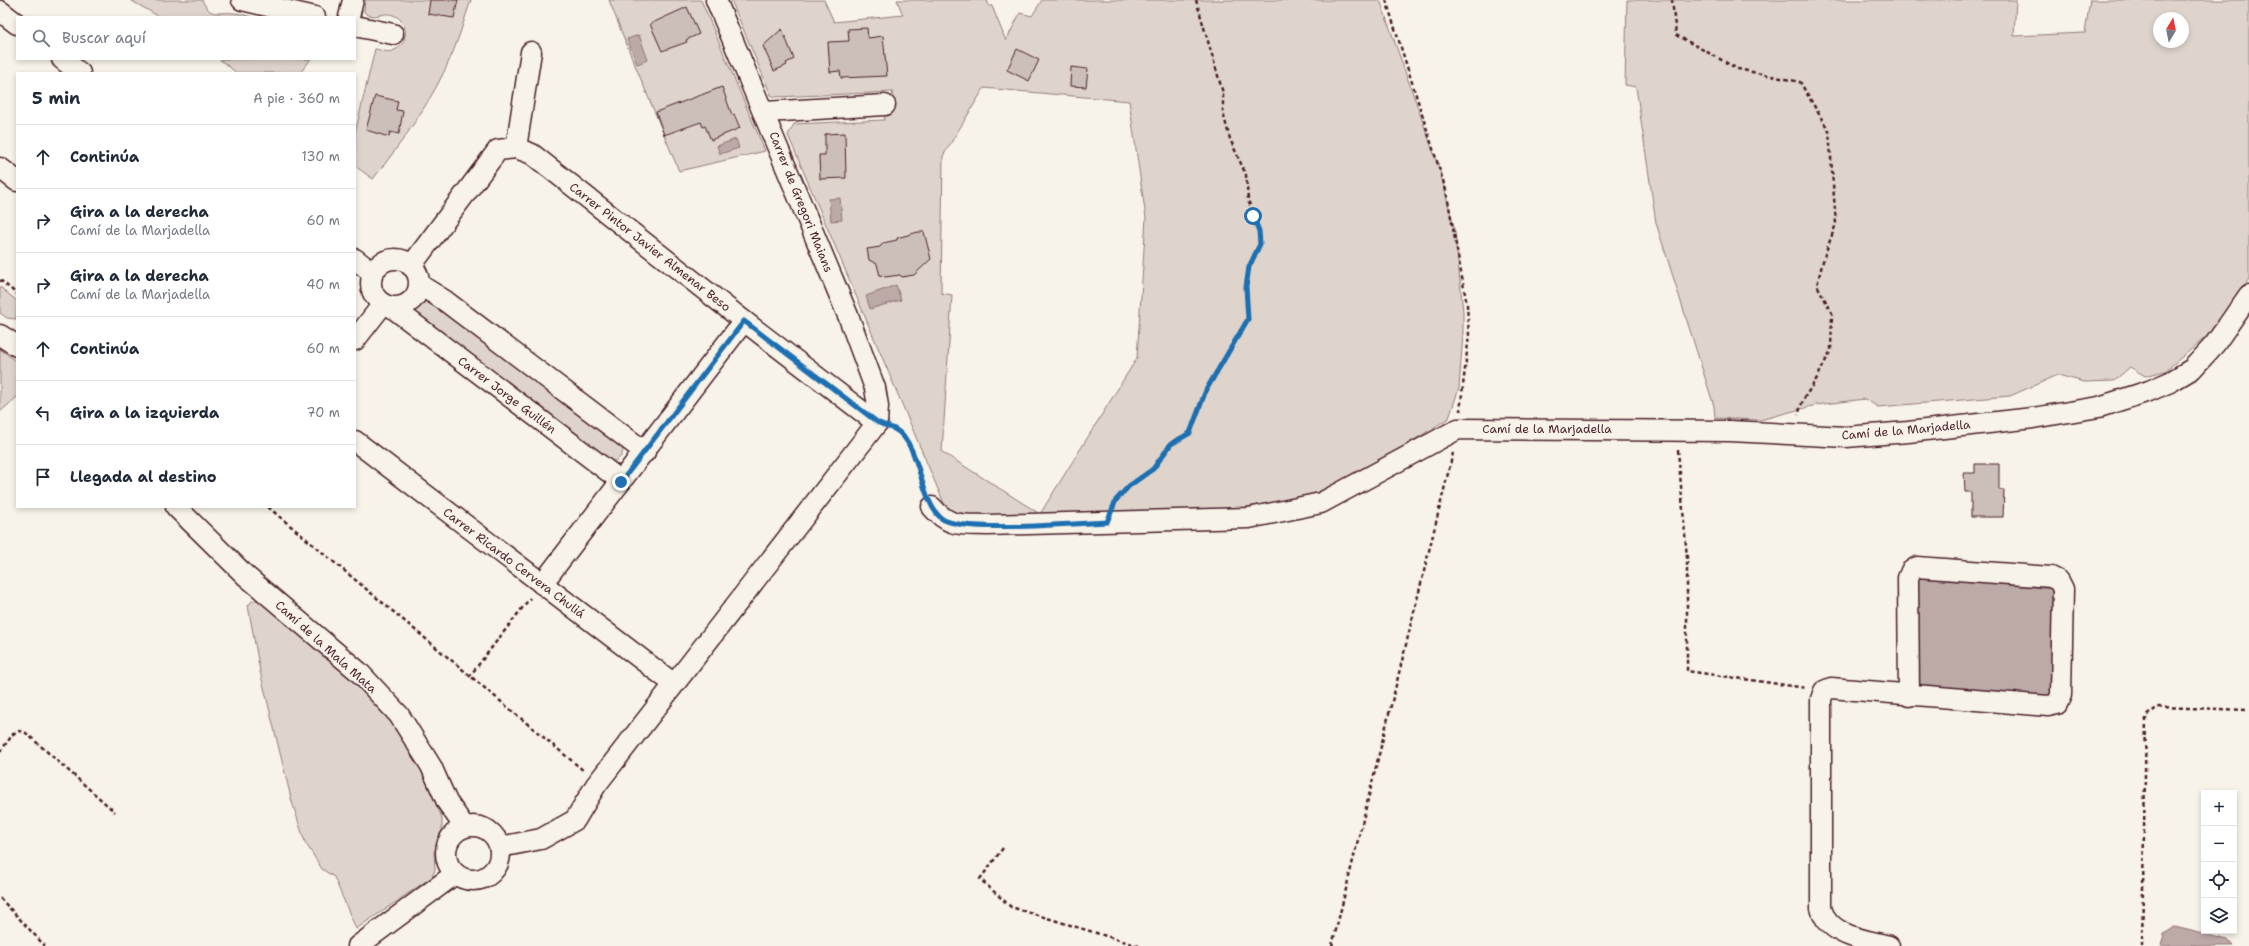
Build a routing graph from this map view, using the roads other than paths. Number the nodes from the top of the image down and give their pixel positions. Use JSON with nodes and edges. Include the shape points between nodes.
{"nodes":[{"id":1,"x":242,"y":0,"type":"edge"},
{"id":2,"x":353,"y":0,"type":"edge"},
{"id":3,"x":716,"y":0,"type":"edge"},
{"id":4,"x":0,"y":11,"type":"edge"},
{"id":5,"x":311,"y":16,"type":"edge"},
{"id":6,"x":349,"y":16,"type":"edge"},
{"id":7,"x":16,"y":23,"type":"edge"},
{"id":8,"x":356,"y":26,"type":"edge"},
{"id":9,"x":393,"y":34,"type":"dead end"},
{"id":10,"x":531,"y":52,"type":"dead end"},
{"id":11,"x":63,"y":60,"type":"edge"},
{"id":12,"x":79,"y":72,"type":"edge"},
{"id":13,"x":885,"y":106,"type":"dead end"},
{"id":14,"x":764,"y":112,"type":"junction"},
{"id":15,"x":516,"y":148,"type":"junction"},
{"id":16,"x":0,"y":168,"type":"edge"},
{"id":17,"x":16,"y":180,"type":"edge"},
{"id":18,"x":356,"y":260,"type":"edge"},
{"id":19,"x":411,"y":266,"type":"junction"},
{"id":20,"x":373,"y":273,"type":"junction"},
{"id":21,"x":420,"y":285,"type":"junction"},
{"id":22,"x":2249,"y":295,"type":"edge"},
{"id":23,"x":388,"y":306,"type":"junction"},
{"id":24,"x":744,"y":321,"type":"junction"},
{"id":25,"x":356,"y":339,"type":"edge"},
{"id":26,"x":877,"y":414,"type":"junction"},
{"id":27,"x":356,"y":442,"type":"edge"},
{"id":28,"x":645,"y":452,"type":"junction"},
{"id":29,"x":621,"y":482,"type":"junction"},
{"id":30,"x":932,"y":507,"type":"road end"},
{"id":31,"x":177,"y":508,"type":"edge"},
{"id":32,"x":537,"y":590,"type":"junction"},
{"id":33,"x":674,"y":684,"type":"junction"},
{"id":34,"x":1909,"y":696,"type":"junction"},
{"id":35,"x":464,"y":826,"type":"junction"},
{"id":36,"x":500,"y":848,"type":"junction"},
{"id":37,"x":455,"y":874,"type":"junction"},
{"id":38,"x":358,"y":946,"type":"edge"},
{"id":39,"x":1889,"y":946,"type":"edge"}],
"edges":[{"from":1,"to":5,"type":"street"},
{"from":2,"to":6,"type":"street"},
{"from":3,"to":14,"type":"street","name":"Carrer de Gregori Maians"},
{"from":4,"to":7,"type":"street"},
{"from":8,"to":9,"type":"street"},
{"from":10,"to":15,"type":"street"},
{"from":11,"to":12,"type":"street"},
{"from":13,"to":14,"type":"street"},
{"from":14,"to":26,"type":"street","name":"Carrer de Gregori Maians","via":[[849,318],[875,388]]},
{"from":15,"to":19,"type":"street","via":[[498,150]]},
{"from":15,"to":24,"type":"street","name":"Carrer Pintor Javier Almenar Beso","via":[[532,154]]},
{"from":16,"to":17,"type":"street"},
{"from":18,"to":20,"type":"street"},
{"from":19,"to":20,"type":"street","via":[[400,260],[390,260],[378,266]]},
{"from":19,"to":21,"type":"street","via":[[418,276]]},
{"from":20,"to":23,"type":"street","via":[[373,293]]},
{"from":21,"to":23,"type":"street","via":[[412,301],[405,306]]},
{"from":21,"to":28,"type":"street","via":[[444,300]]},
{"from":22,"to":30,"type":"street","name":"Camí de la Marjadella","via":[[2215,344],[2192,369],[2170,382],[2099,407],[2033,418],[1846,437],[1676,430],[1458,429],[1322,503],[1250,518],[1052,525],[958,524],[942,519]]},
{"from":23,"to":25,"type":"street"},
{"from":23,"to":29,"type":"street","name":"Carrer Jorge Guillén"},
{"from":24,"to":26,"type":"street","name":"Carrer Pintor Javier Almenar Beso"},
{"from":24,"to":28,"type":"street"},
{"from":26,"to":33,"type":"street"},
{"from":27,"to":32,"type":"street","name":"Carrer Ricardo Cervera Chuliá"},
{"from":28,"to":29,"type":"street"},
{"from":29,"to":32,"type":"street"},
{"from":31,"to":35,"type":"street","name":"Camí de la Mala Mata","via":[[246,576],[359,672],[399,714],[431,766],[447,802]]},
{"from":32,"to":33,"type":"street","name":"Carrer Ricardo Cervera Chuliá"},
{"from":33,"to":36,"type":"street","via":[[598,783],[575,820],[541,839]]},
{"from":34,"to":34,"type":"street","via":[[2048,706],[2057,704],[2061,695],[2063,590],[2059,581],[2051,577],[1917,567],[1911,571],[1908,578]]},
{"from":34,"to":39,"type":"street","via":[[1831,688],[1824,691],[1821,699],[1823,916],[1832,926],[1852,936]]},
{"from":35,"to":36,"type":"street","via":[[484,828],[491,833]]},
{"from":35,"to":37,"type":"street","via":[[452,836],[446,851],[450,868]]},
{"from":36,"to":37,"type":"street","via":[[498,864],[487,877],[471,880]]},
{"from":37,"to":38,"type":"street"}]}
